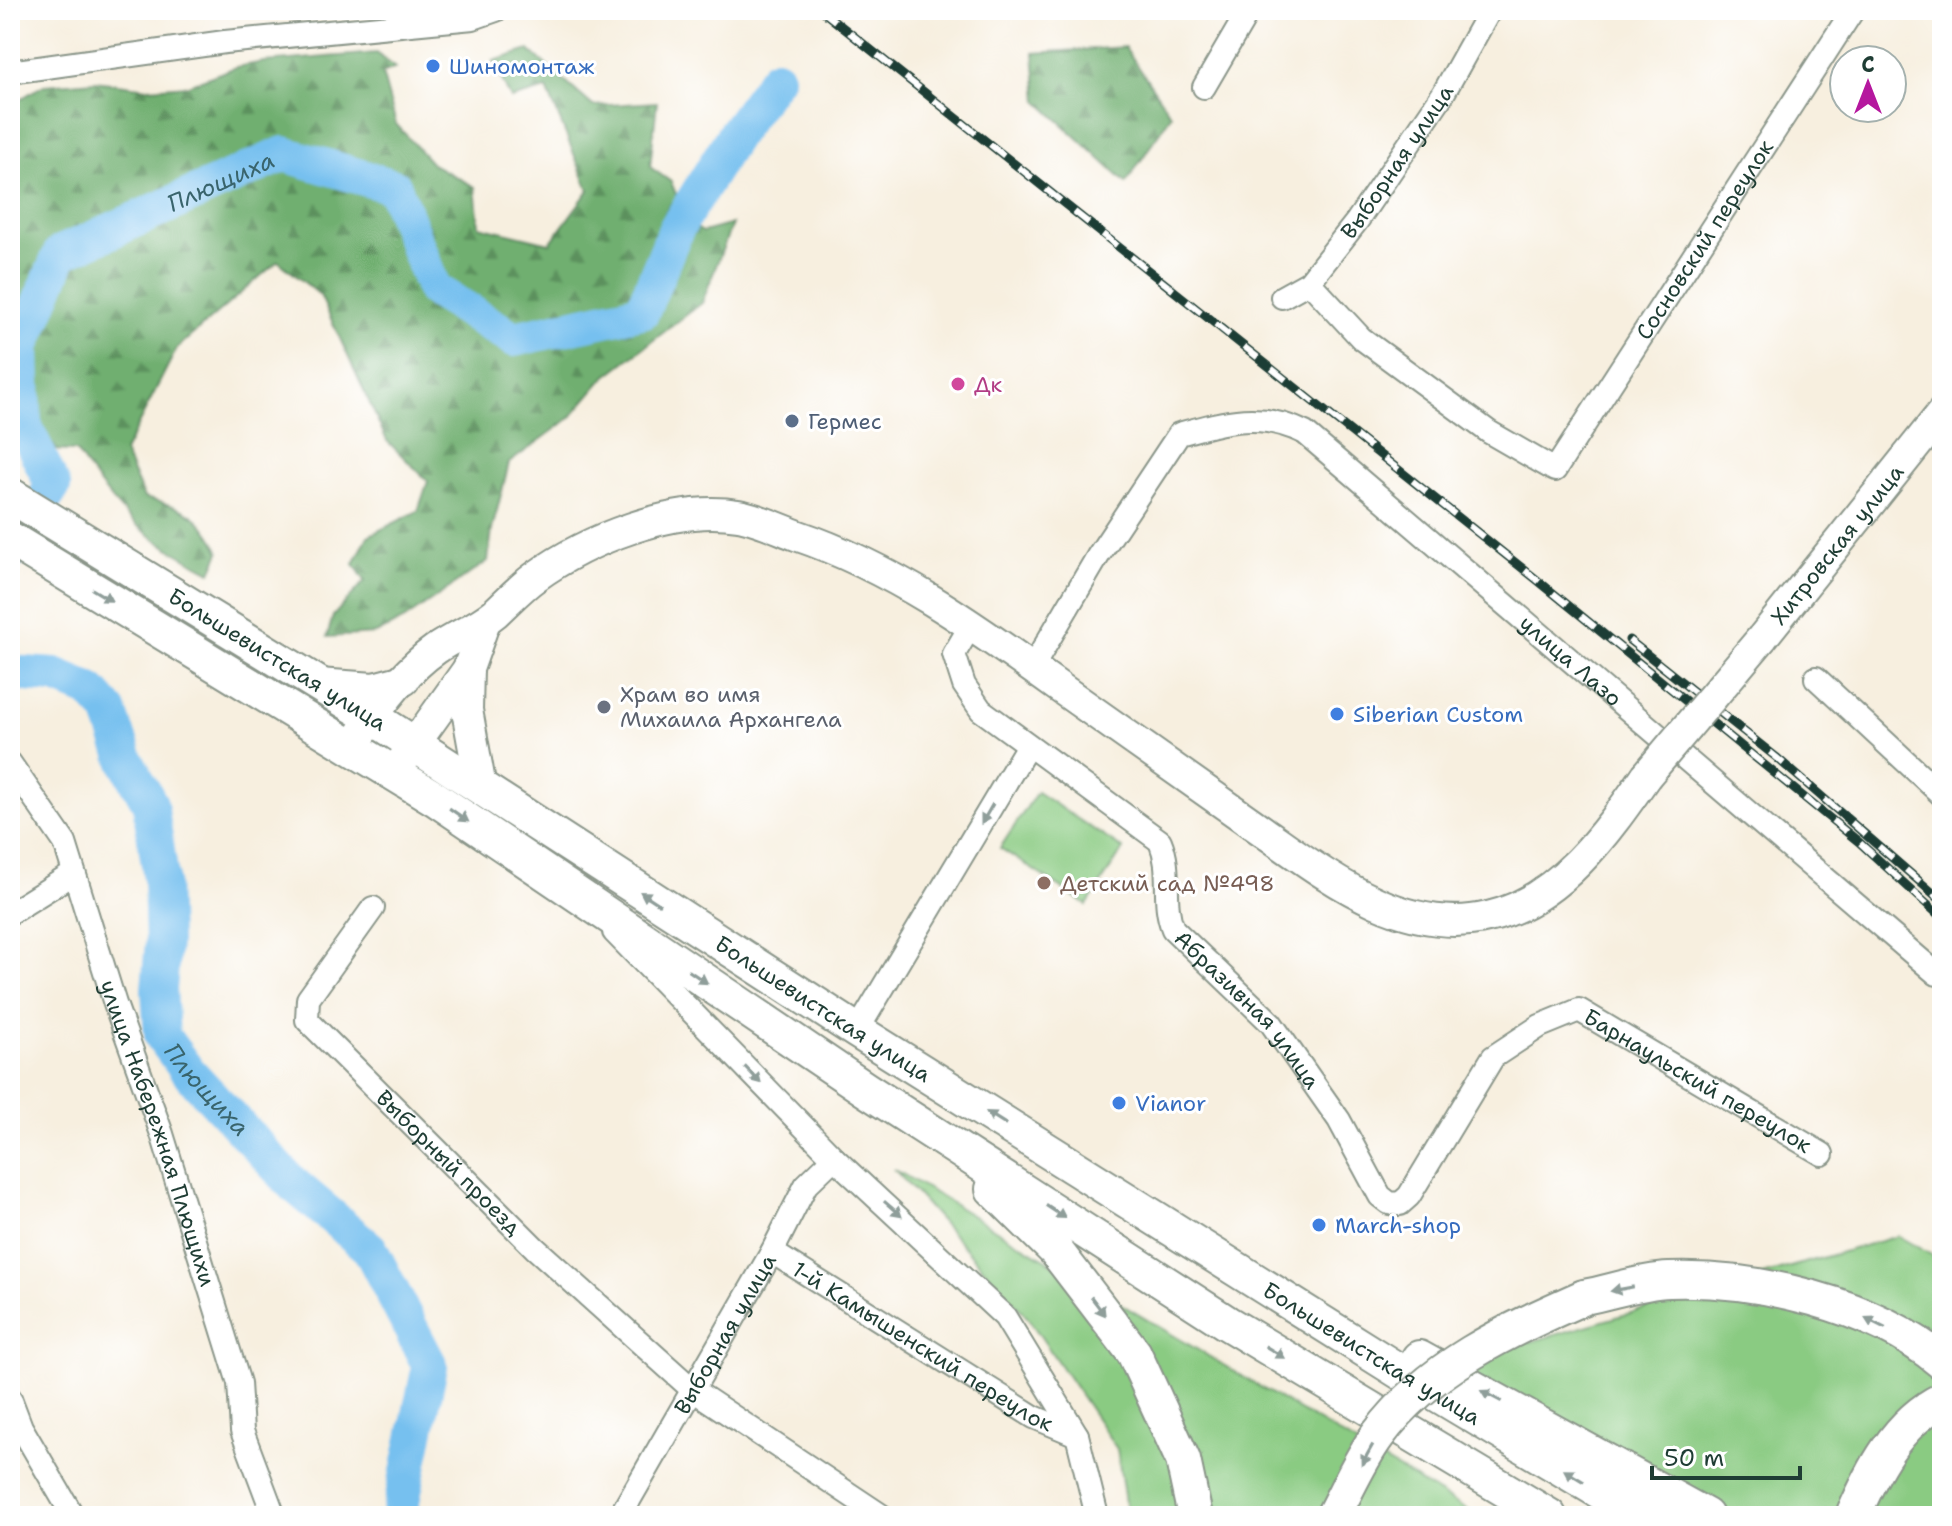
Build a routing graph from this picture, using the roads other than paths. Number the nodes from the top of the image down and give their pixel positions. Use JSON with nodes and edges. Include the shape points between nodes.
{"nodes":[{"id":1,"x":496,"y":10,"type":"edge"},
{"id":2,"x":1249,"y":10,"type":"edge"},
{"id":3,"x":1490,"y":10,"type":"edge"},
{"id":4,"x":1853,"y":10,"type":"edge"},
{"id":5,"x":10,"y":72,"type":"edge"},
{"id":6,"x":1204,"y":87,"type":"dead end"},
{"id":7,"x":1309,"y":282,"type":"junction"},
{"id":8,"x":1282,"y":297,"type":"dead end"},
{"id":9,"x":1942,"y":413,"type":"edge"},
{"id":10,"x":10,"y":495,"type":"edge"},
{"id":11,"x":23,"y":547,"type":"edge"},
{"id":12,"x":485,"y":621,"type":"junction"},
{"id":13,"x":971,"y":625,"type":"junction"},
{"id":14,"x":1032,"y":668,"type":"junction"},
{"id":15,"x":468,"y":669,"type":"junction"},
{"id":16,"x":1816,"y":678,"type":"dead end"},
{"id":17,"x":404,"y":680,"type":"junction"},
{"id":18,"x":318,"y":684,"type":"junction"},
{"id":19,"x":372,"y":717,"type":"junction"},
{"id":20,"x":415,"y":745,"type":"junction"},
{"id":21,"x":352,"y":747,"type":"junction"},
{"id":22,"x":1027,"y":747,"type":"junction"},
{"id":23,"x":10,"y":763,"type":"edge"},
{"id":24,"x":394,"y":773,"type":"junction"},
{"id":25,"x":481,"y":788,"type":"junction"},
{"id":26,"x":1942,"y":795,"type":"edge"},
{"id":27,"x":74,"y":873,"type":"junction"},
{"id":28,"x":582,"y":899,"type":"junction"},
{"id":29,"x":373,"y":908,"type":"dead end"},
{"id":30,"x":10,"y":913,"type":"edge"},
{"id":31,"x":1937,"y":974,"type":"dead end"},
{"id":32,"x":857,"y":1031,"type":"junction"},
{"id":33,"x":928,"y":1129,"type":"junction"},
{"id":34,"x":1822,"y":1154,"type":"dead end"},
{"id":35,"x":834,"y":1158,"type":"junction"},
{"id":36,"x":1380,"y":1196,"type":"joint"},
{"id":37,"x":1136,"y":1206,"type":"junction"},
{"id":38,"x":772,"y":1252,"type":"junction"},
{"id":39,"x":1942,"y":1362,"type":"edge"},
{"id":40,"x":693,"y":1390,"type":"junction"},
{"id":41,"x":10,"y":1398,"type":"edge"},
{"id":42,"x":1942,"y":1400,"type":"edge"},
{"id":43,"x":16,"y":1435,"type":"edge"},
{"id":44,"x":1077,"y":1435,"type":"junction"},
{"id":45,"x":869,"y":1512,"type":"edge"},
{"id":46,"x":73,"y":1516,"type":"edge"},
{"id":47,"x":274,"y":1516,"type":"edge"},
{"id":48,"x":620,"y":1516,"type":"edge"},
{"id":49,"x":1097,"y":1516,"type":"edge"},
{"id":50,"x":1195,"y":1516,"type":"edge"},
{"id":51,"x":1333,"y":1516,"type":"edge"},
{"id":52,"x":1549,"y":1516,"type":"edge"},
{"id":53,"x":1641,"y":1516,"type":"edge"},
{"id":54,"x":1706,"y":1516,"type":"edge"},
{"id":55,"x":1853,"y":1516,"type":"edge"}],
"edges":[{"from":1,"to":5,"type":"street","via":[[473,18],[225,42]]},
{"from":2,"to":6,"type":"street"},
{"from":3,"to":7,"type":"street","name":"Выборная улица","via":[[1443,94]]},
{"from":4,"to":7,"type":"street","name":"Сосновский переулок","via":[[1555,470],[1489,432],[1361,338]]},
{"from":7,"to":8,"type":"street","name":"Выборная улица"},
{"from":9,"to":14,"type":"main road","name":"Хитровская улица","bridge":true,"via":[[1593,847],[1535,897],[1493,916],[1438,920],[1387,907],[1352,890]]},
{"from":10,"to":18,"type":"highway","name":"Большевистская улица"},
{"from":11,"to":21,"type":"highway","name":"Большевистская улица","one_way":true},
{"from":12,"to":13,"type":"main road","name":"Хитровская улица","via":[[542,572],[622,532],[659,519],[738,515],[858,559]]},
{"from":12,"to":15,"type":"main road"},
{"from":12,"to":17,"type":"main road","name":"Хитровская улица","via":[[434,650]]},
{"from":13,"to":14,"type":"main road","name":"Хитровская улица"},
{"from":13,"to":22,"type":"street","name":"Абразивная улица","via":[[954,654],[964,685],[981,710]]},
{"from":14,"to":31,"type":"street","name":"улица Лазо","via":[[1179,434],[1219,423],[1278,420],[1305,433]]},
{"from":15,"to":20,"type":"main road"},
{"from":15,"to":25,"type":"main road","via":[[467,710]]},
{"from":16,"to":26,"type":"street"},
{"from":17,"to":18,"type":"main road","via":[[374,688]]},
{"from":17,"to":19,"type":"main road","name":"Хитровская улица"},
{"from":18,"to":19,"type":"highway","name":"Большевистская улица"},
{"from":19,"to":20,"type":"highway","name":"Большевистская улица"},
{"from":19,"to":21,"type":"main road","name":"Хитровская улица"},
{"from":20,"to":24,"type":"main road"},
{"from":20,"to":25,"type":"highway","name":"Большевистская улица"},
{"from":21,"to":24,"type":"highway","name":"Большевистская улица"},
{"from":22,"to":32,"type":"street","one_way":true},
{"from":22,"to":36,"type":"street","name":"Абразивная улица","via":[[1160,841],[1169,862],[1167,914],[1173,929],[1271,1023],[1339,1120]]},
{"from":23,"to":27,"type":"street","name":"улица Набережная Плющихи","via":[[65,843]]},
{"from":24,"to":28,"type":"highway","name":"Большевистская улица","one_way":true},
{"from":32,"to":25,"type":"highway","name":"Большевистская улица","one_way":true},
{"from":27,"to":30,"type":"street"},
{"from":27,"to":47,"type":"street","name":"улица Набережная Плющихи","via":[[162,1134],[239,1383],[242,1431]]},
{"from":28,"to":33,"type":"highway","name":"Большевистская улица","one_way":true},
{"from":28,"to":35,"type":"street","one_way":true},
{"from":29,"to":40,"type":"street","name":"Выборный проезд","via":[[308,999],[307,1020],[535,1248]]},
{"from":37,"to":32,"type":"highway","name":"Большевистская улица","one_way":true},
{"from":33,"to":50,"type":"highway","one_way":true,"via":[[1056,1251],[1134,1353],[1183,1460]]},
{"from":33,"to":52,"type":"highway","name":"Большевистская улица","one_way":true,"via":[[1227,1323]]},
{"from":34,"to":36,"type":"street","name":"Барнаульский переулок","via":[[1579,1010],[1540,1026],[1493,1057],[1409,1196],[1400,1204]]},
{"from":35,"to":38,"type":"street","name":"Выборная улица","via":[[806,1185]]},
{"from":35,"to":44,"type":"street","one_way":true,"via":[[1005,1317]]},
{"from":53,"to":37,"type":"highway","name":"Большевистская улица","one_way":true},
{"from":54,"to":37,"type":"highway","one_way":true},
{"from":38,"to":40,"type":"street","name":"Выборная улица"},
{"from":38,"to":44,"type":"street","name":"1-й Камышенский переулок","via":[[1034,1417]]},
{"from":39,"to":51,"type":"highway","one_way":true,"bridge":true,"via":[[1926,1348],[1841,1305],[1755,1286],[1668,1280],[1584,1297],[1505,1332],[1438,1372],[1378,1435]]},
{"from":40,"to":45,"type":"street","name":"Выборный проезд"},
{"from":40,"to":48,"type":"street","name":"Выборная улица"},
{"from":41,"to":43,"type":"street"},
{"from":42,"to":55,"type":"highway","via":[[1916,1417],[1891,1444]]},
{"from":43,"to":46,"type":"street"},
{"from":44,"to":49,"type":"street"}]}
